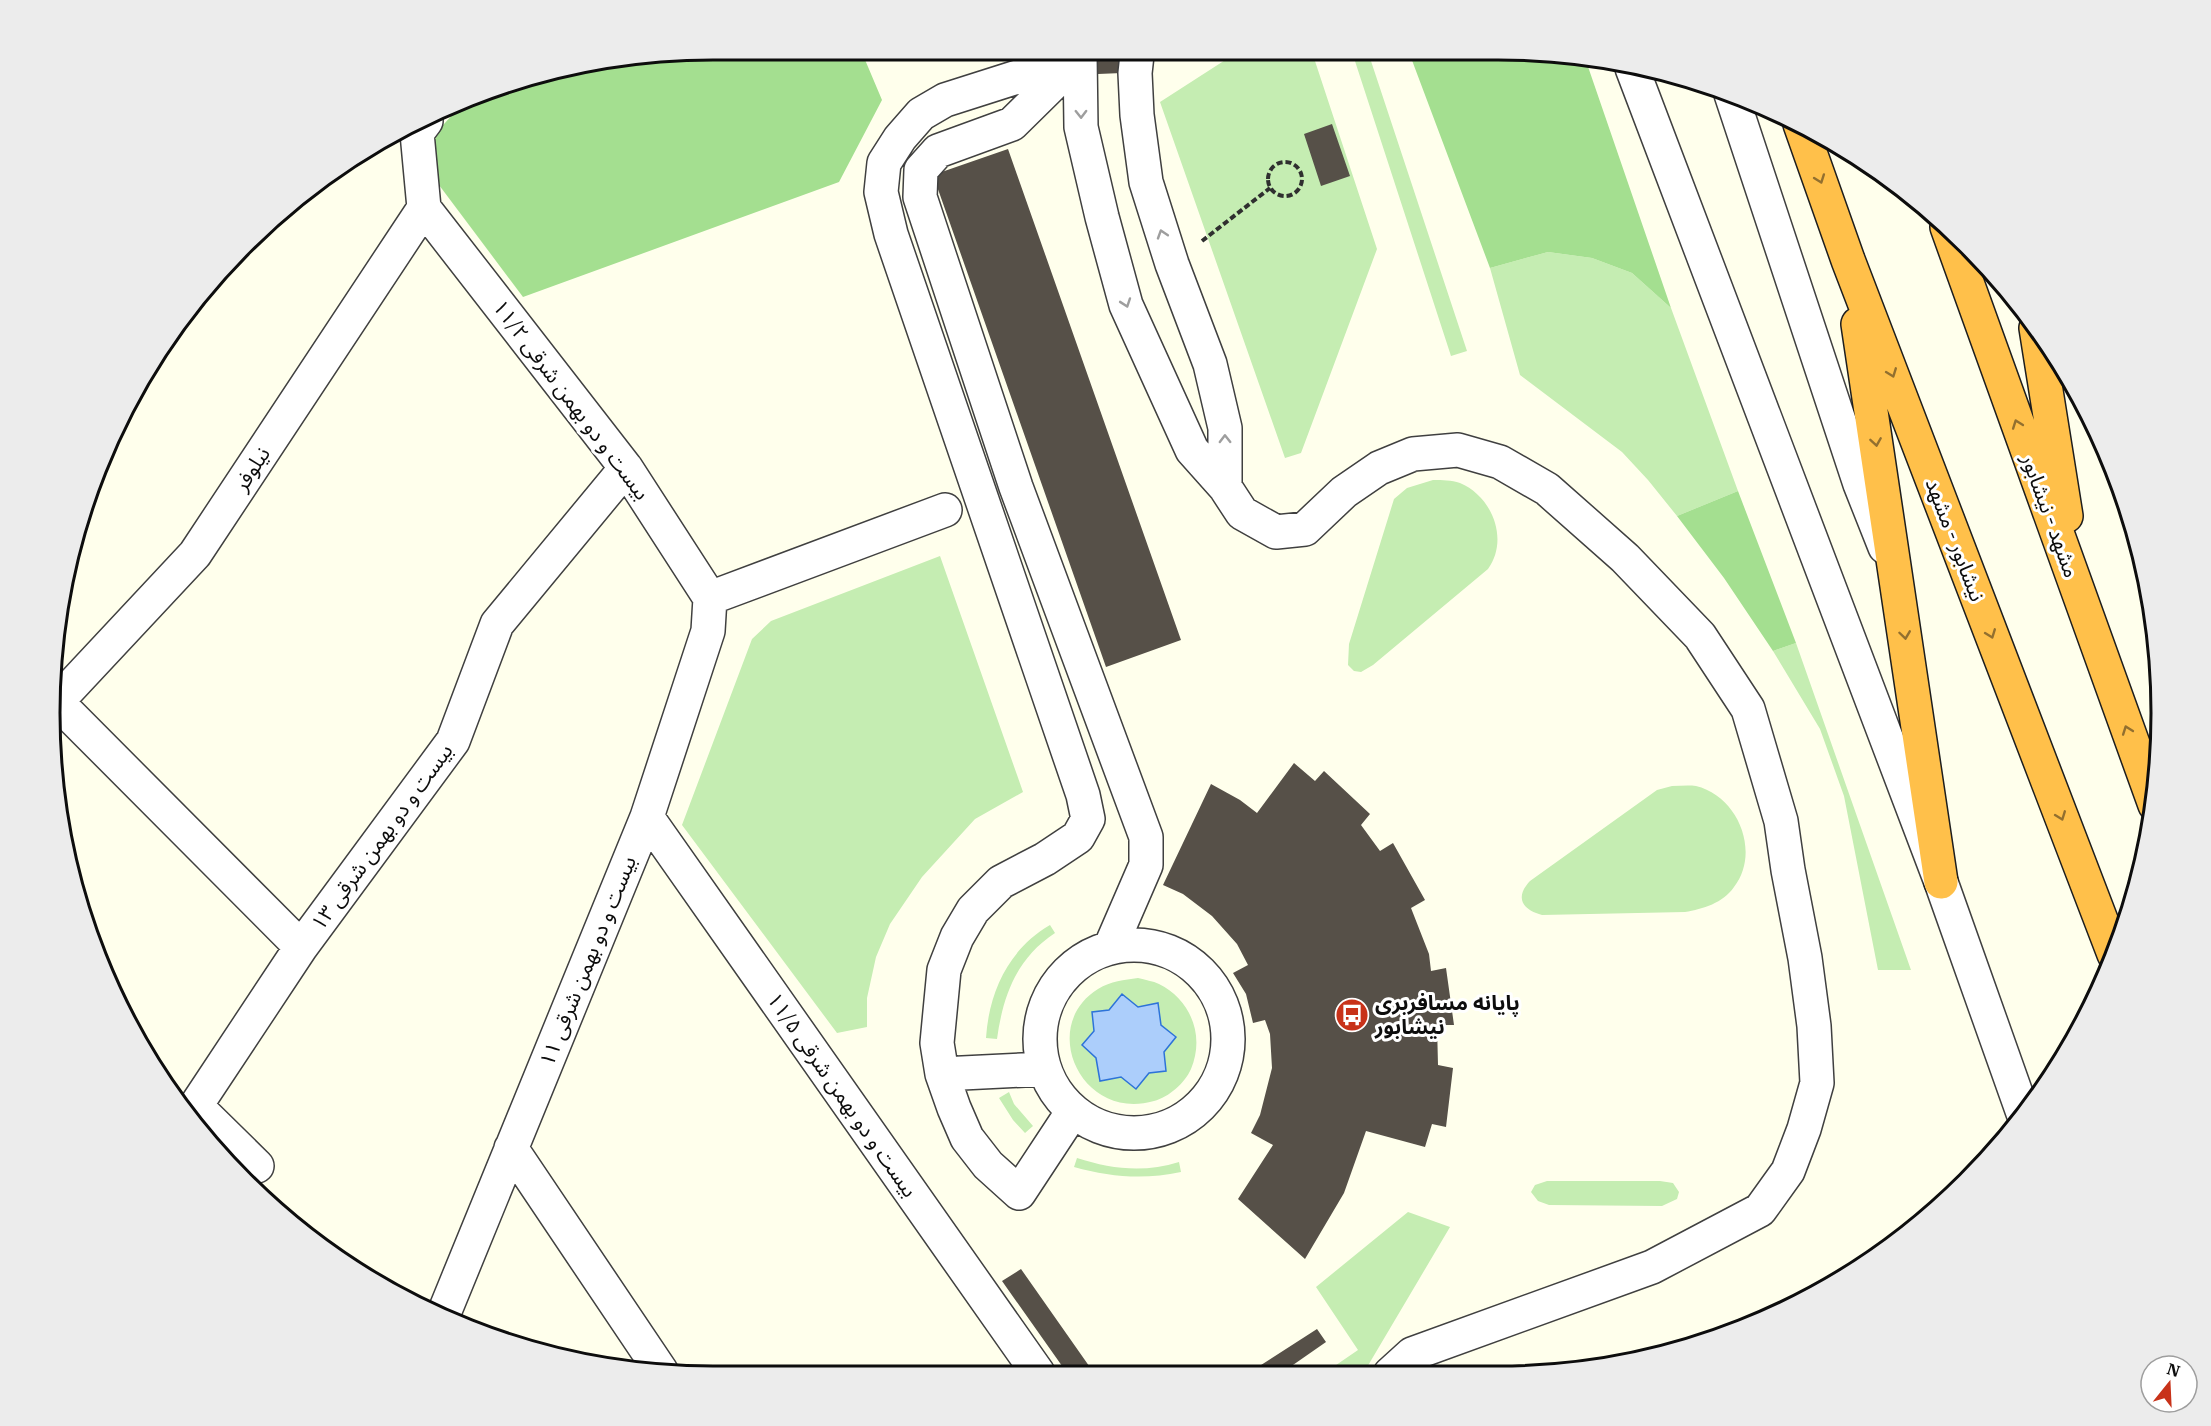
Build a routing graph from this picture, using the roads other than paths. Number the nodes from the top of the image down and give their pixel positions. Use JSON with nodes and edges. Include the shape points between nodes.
{"nodes":[{"id":1,"x":1068,"y":60,"type":"edge"},
{"id":2,"x":1076,"y":60,"type":"edge"},
{"id":3,"x":1080,"y":60,"type":"edge"},
{"id":4,"x":1136,"y":60,"type":"edge"},
{"id":5,"x":1635,"y":75,"type":"edge"},
{"id":6,"x":1735,"y":105,"type":"edge"},
{"id":7,"x":420,"y":129,"type":"edge"},
{"id":8,"x":1804,"y":136,"type":"edge"},
{"id":9,"x":424,"y":208,"type":"junction"},
{"id":10,"x":1953,"y":245,"type":"edge"},
{"id":11,"x":1848,"y":260,"type":"junction"},
{"id":12,"x":2039,"y":347,"type":"edge"},
{"id":13,"x":626,"y":468,"type":"junction"},
{"id":14,"x":1225,"y":487,"type":"junction"},
{"id":15,"x":945,"y":510,"type":"dead end"},
{"id":16,"x":1896,"y":576,"type":"junction"},
{"id":17,"x":710,"y":597,"type":"junction"},
{"id":18,"x":2079,"y":598,"type":"junction"},
{"id":19,"x":60,"y":698,"type":"edge"},
{"id":20,"x":60,"y":711,"type":"edge"},
{"id":21,"x":2147,"y":783,"type":"edge"},
{"id":22,"x":647,"y":818,"type":"junction"},
{"id":23,"x":1941,"y":882,"type":"junction"},
{"id":24,"x":2109,"y":941,"type":"edge"},
{"id":25,"x":301,"y":947,"type":"junction"},
{"id":26,"x":1110,"y":948,"type":"junction"},
{"id":27,"x":1044,"y":1069,"type":"junction"},
{"id":28,"x":942,"y":1074,"type":"junction"},
{"id":29,"x":2021,"y":1104,"type":"edge"},
{"id":30,"x":194,"y":1110,"type":"edge"},
{"id":31,"x":1073,"y":1111,"type":"junction"},
{"id":32,"x":200,"y":1117,"type":"edge"},
{"id":33,"x":511,"y":1148,"type":"junction"},
{"id":34,"x":257,"y":1166,"type":"dead end"},
{"id":35,"x":446,"y":1309,"type":"edge"},
{"id":36,"x":656,"y":1363,"type":"edge"},
{"id":37,"x":1033,"y":1366,"type":"edge"},
{"id":38,"x":1399,"y":1366,"type":"edge"}],
"edges":[{"from":1,"to":28,"type":"street","via":[[945,100],[921,114],[884,163],[881,192],[891,234],[1088,819],[1078,837],[1001,882],[973,910],[957,937],[944,970],[939,1010],[937,1043]]},
{"from":2,"to":26,"type":"street","via":[[1012,124],[938,151],[921,170],[920,196],[1016,487],[1146,837],[1146,865]]},
{"from":3,"to":14,"type":"street","one_way":true,"via":[[1082,127],[1101,217],[1126,305],[1192,450]]},
{"from":14,"to":4,"type":"street","one_way":true,"via":[[1224,428],[1210,364],[1146,182],[1137,115]]},
{"from":5,"to":23,"type":"street"},
{"from":6,"to":16,"type":"street","via":[[1860,484]]},
{"from":7,"to":9,"type":"street","via":[[417,133]]},
{"from":8,"to":11,"type":"highway","name":"نیشابور - مشهد","one_way":true},
{"from":9,"to":13,"type":"street","name":"بیست و دو بهمن شرقی ۱۱/۲"},
{"from":9,"to":19,"type":"street","name":"نیلوفر","via":[[195,554]]},
{"from":18,"to":10,"type":"highway","name":"مشهد - نیشابور","one_way":true},
{"from":11,"to":16,"type":"highway","one_way":true},
{"from":11,"to":24,"type":"highway","name":"نیشابور - مشهد","one_way":true},
{"from":12,"to":18,"type":"highway"},
{"from":13,"to":17,"type":"street","name":"بیست و دو بهمن شرقی ۱۱/۲"},
{"from":13,"to":25,"type":"street","name":"بیست و دو بهمن شرقی ۱۳","via":[[497,624],[453,741]]},
{"from":14,"to":38,"type":"street","via":[[1242,513],[1276,532],[1305,529],[1344,492],[1379,468],[1413,454],[1458,450],[1500,462],[1547,489],[1625,558],[1700,636],[1748,709],[1782,822],[1808,981],[1817,1083],[1788,1171],[1760,1210],[1652,1267],[1412,1354]]},
{"from":15,"to":17,"type":"street"},
{"from":16,"to":23,"type":"highway","one_way":true},
{"from":17,"to":22,"type":"street","name":"بیست و دو بهمن شرقی ۱۱","via":[[708,631]]},
{"from":21,"to":18,"type":"highway","name":"مشهد - نیشابور","one_way":true},
{"from":20,"to":25,"type":"street"},
{"from":22,"to":33,"type":"street","name":"بیست و دو بهمن شرقی ۱۱"},
{"from":22,"to":37,"type":"street","name":"بیست و دو بهمن شرقی ۱۱/۵"},
{"from":23,"to":29,"type":"street"},
{"from":25,"to":30,"type":"street","name":"بیست و دو بهمن شرقی ۱۳"},
{"from":26,"to":27,"type":"street","via":[[1082,961],[1059,981],[1049,999],[1039,1038]]},
{"from":26,"to":31,"type":"street","via":[[1140,945],[1169,952],[1194,967],[1214,989],[1225,1016],[1228,1046],[1221,1075],[1206,1100],[1184,1119],[1157,1131],[1127,1134],[1098,1127]]},
{"from":27,"to":28,"type":"street"},
{"from":27,"to":31,"type":"street","via":[[1056,1092]]},
{"from":28,"to":31,"type":"street","via":[[967,1138],[988,1165],[1019,1192]]},
{"from":32,"to":34,"type":"street"},
{"from":33,"to":35,"type":"street","name":"بیست و دو بهمن شرقی ۱۱"},
{"from":33,"to":36,"type":"street"}]}
